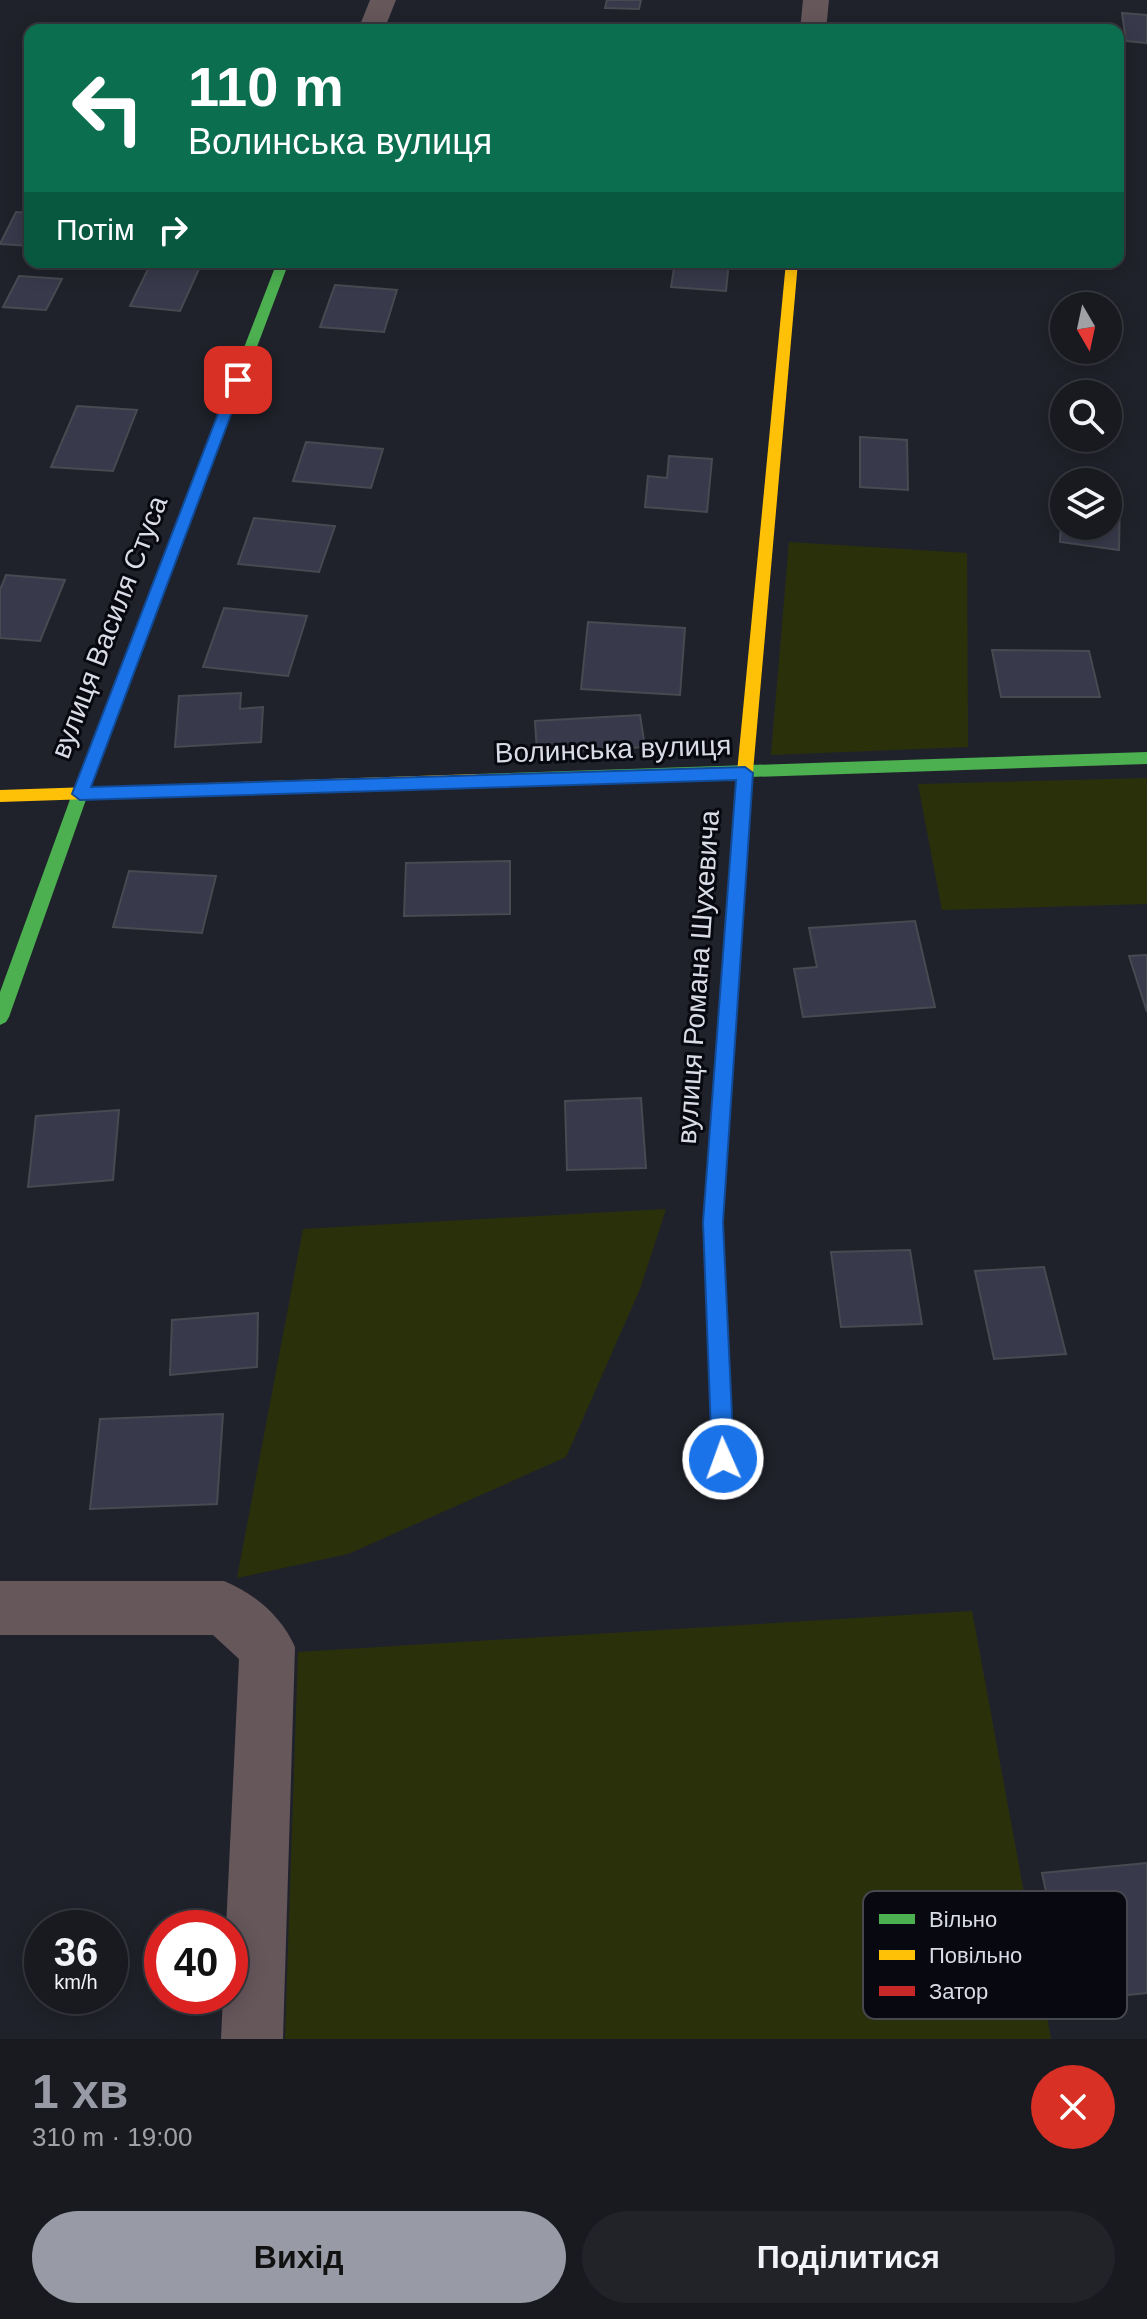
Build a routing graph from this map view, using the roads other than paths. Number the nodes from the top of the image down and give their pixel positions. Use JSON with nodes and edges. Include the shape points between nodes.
{"nodes":[{"id":1,"x":383,"y":0,"type":"edge"},
{"id":2,"x":816,"y":0,"type":"edge"},
{"id":3,"x":373,"y":24,"type":"edge"},
{"id":4,"x":814,"y":24,"type":"edge"},
{"id":5,"x":281,"y":268,"type":"edge"},
{"id":6,"x":791,"y":268,"type":"edge"},
{"id":7,"x":1147,"y":758,"type":"edge"},
{"id":8,"x":745,"y":773,"type":"junction"},
{"id":9,"x":80,"y":794,"type":"junction"},
{"id":10,"x":0,"y":796,"type":"edge"},
{"id":11,"x":0,"y":1017,"type":"edge"},
{"id":12,"x":723,"y":1459,"type":"dead end"},
{"id":13,"x":0,"y":1608,"type":"edge"},
{"id":14,"x":252,"y":2039,"type":"edge"}],
"edges":[{"from":1,"to":3,"type":"street"},
{"from":2,"to":4,"type":"street"},
{"from":5,"to":9,"type":"street","name":"вулиця Василя Стуса"},
{"from":6,"to":8,"type":"street","name":"вулиця Романа Шухевича"},
{"from":7,"to":8,"type":"street","name":"Волинська вулиця"},
{"from":8,"to":9,"type":"street","name":"Волинська вулиця"},
{"from":8,"to":12,"type":"street","name":"вулиця Романа Шухевича","via":[[713,1222]]},
{"from":9,"to":10,"type":"street","name":"Волинська вулиця"},
{"from":9,"to":11,"type":"street","name":"вулиця Василя Стуса"},
{"from":13,"to":14,"type":"street","via":[[224,1608],[267,1647]]}]}
